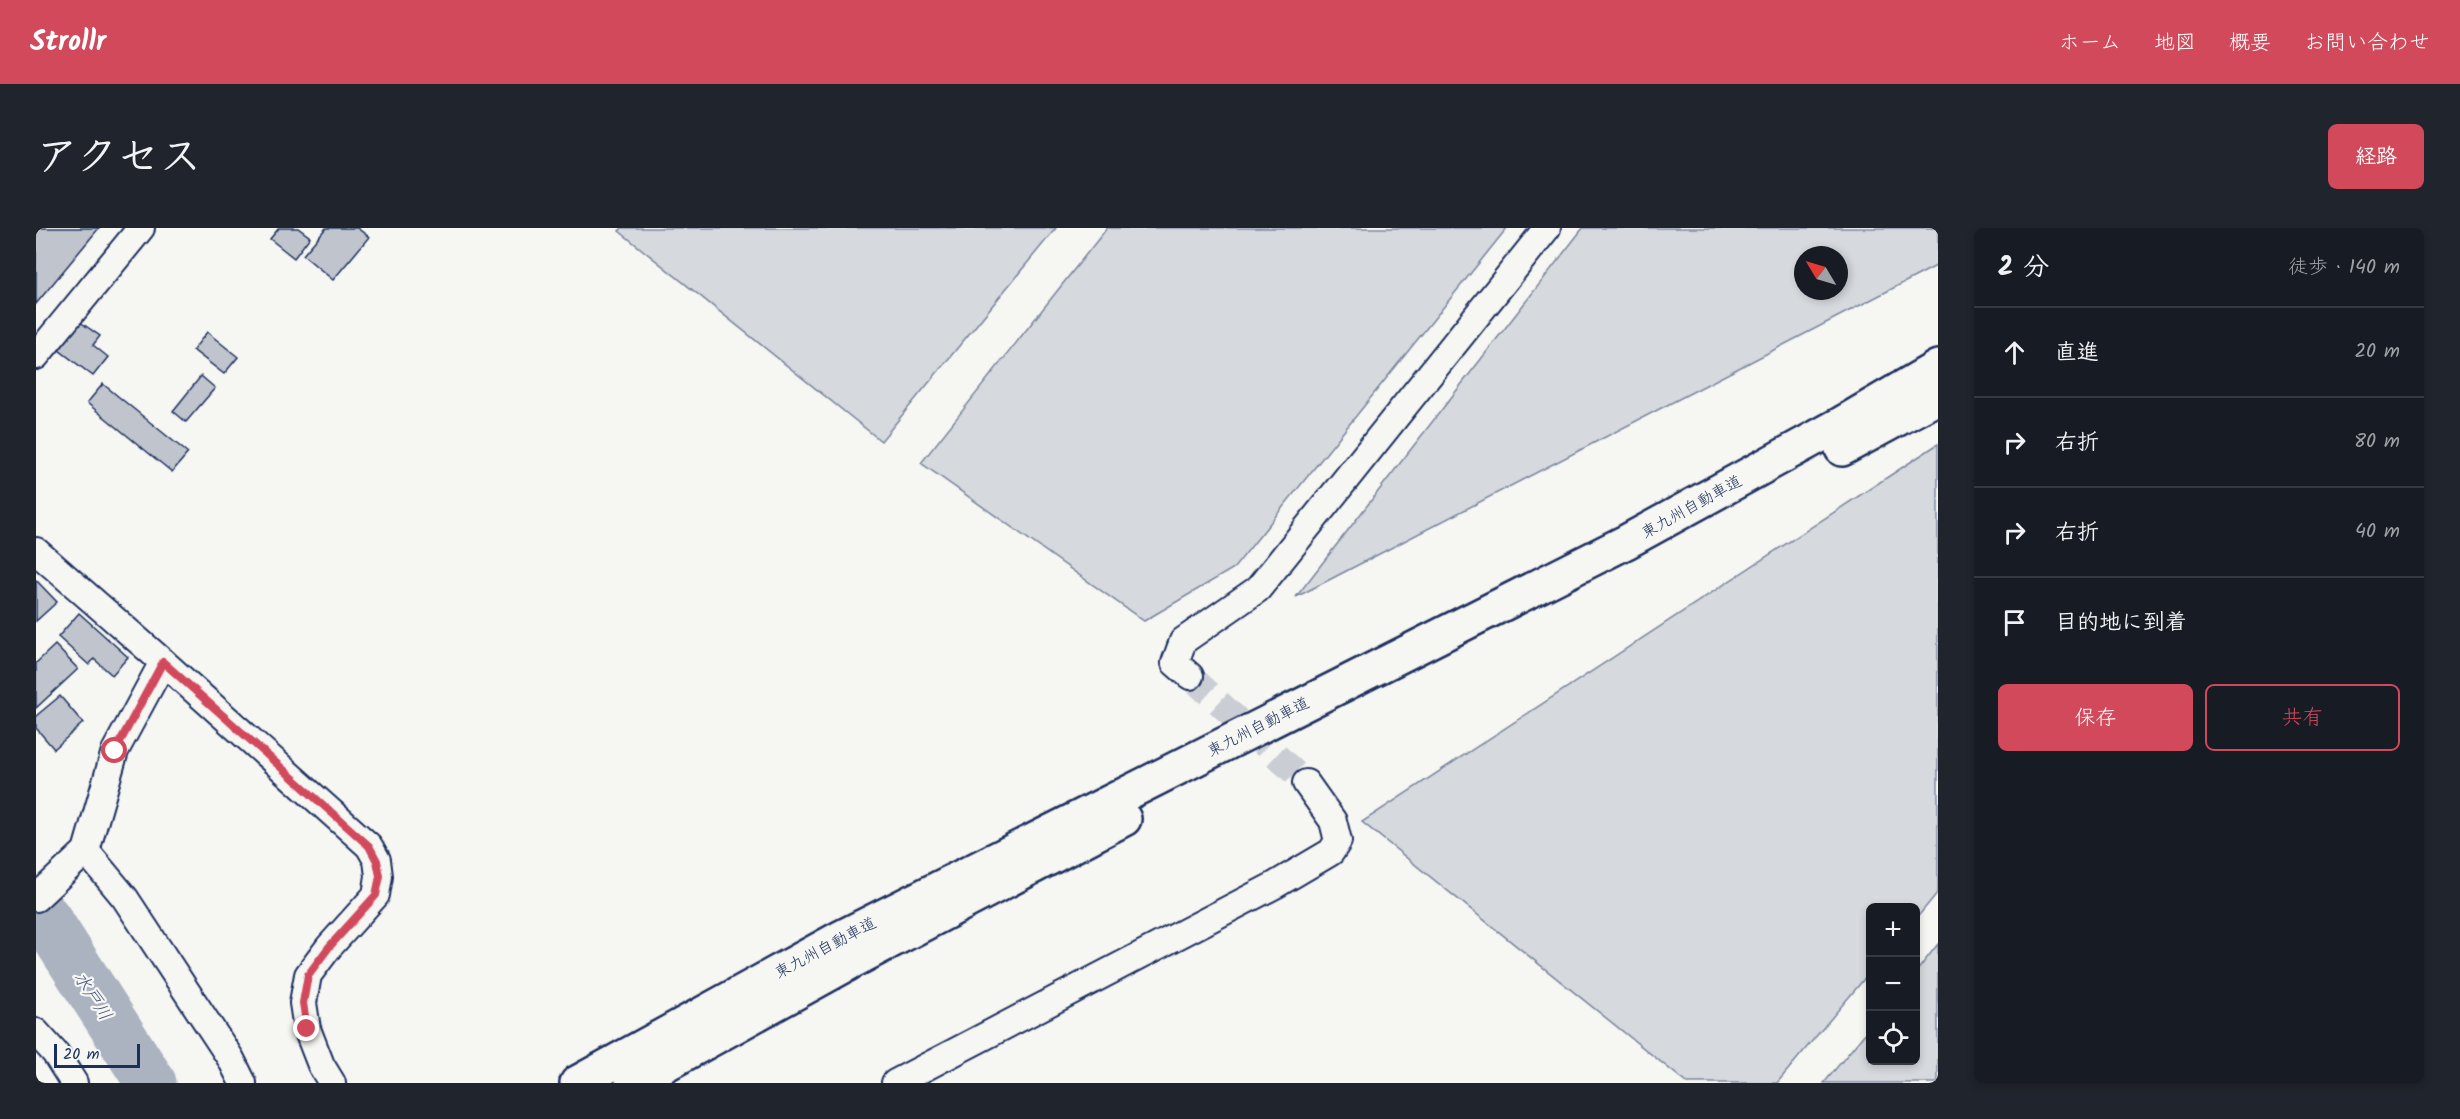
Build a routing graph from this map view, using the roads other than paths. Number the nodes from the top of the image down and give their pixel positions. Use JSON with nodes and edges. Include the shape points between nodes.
{"nodes":[{"id":1,"x":141,"y":228,"type":"edge"},
{"id":2,"x":1547,"y":228,"type":"edge"},
{"id":3,"x":36,"y":356,"type":"edge"},
{"id":4,"x":1938,"y":368,"type":"edge"},
{"id":5,"x":1938,"y":397,"type":"edge"},
{"id":6,"x":36,"y":551,"type":"edge"},
{"id":7,"x":163,"y":662,"type":"junction"},
{"id":8,"x":1190,"y":676,"type":"tunnel mouth"},
{"id":9,"x":1306,"y":783,"type":"tunnel mouth"},
{"id":10,"x":86,"y":851,"type":"junction"},
{"id":11,"x":36,"y":898,"type":"edge"},
{"id":12,"x":36,"y":1032,"type":"edge"},
{"id":13,"x":74,"y":1083,"type":"edge"},
{"id":14,"x":243,"y":1083,"type":"edge"},
{"id":15,"x":332,"y":1083,"type":"edge"},
{"id":16,"x":578,"y":1083,"type":"edge"},
{"id":17,"x":632,"y":1083,"type":"edge"},
{"id":18,"x":895,"y":1083,"type":"edge"}],
"edges":[{"from":1,"to":3,"type":"street"},
{"from":2,"to":8,"type":"street","via":[[1258,589],[1183,641],[1175,663]]},
{"from":4,"to":16,"type":"highway","name":"東九州自動車道","via":[[1626,542],[842,937]]},
{"from":5,"to":17,"type":"highway","name":"東九州自動車道","via":[[1635,561],[849,963]]},
{"from":6,"to":7,"type":"street"},
{"from":7,"to":10,"type":"street","via":[[115,751]]},
{"from":7,"to":15,"type":"street","via":[[369,846],[377,861],[380,876],[376,895],[308,975],[303,1003],[307,1029]]},
{"from":9,"to":18,"type":"street","via":[[1333,821],[1338,841],[1331,852]]},
{"from":10,"to":11,"type":"street"},
{"from":10,"to":14,"type":"street","via":[[125,898]]},
{"from":12,"to":13,"type":"street"}]}
